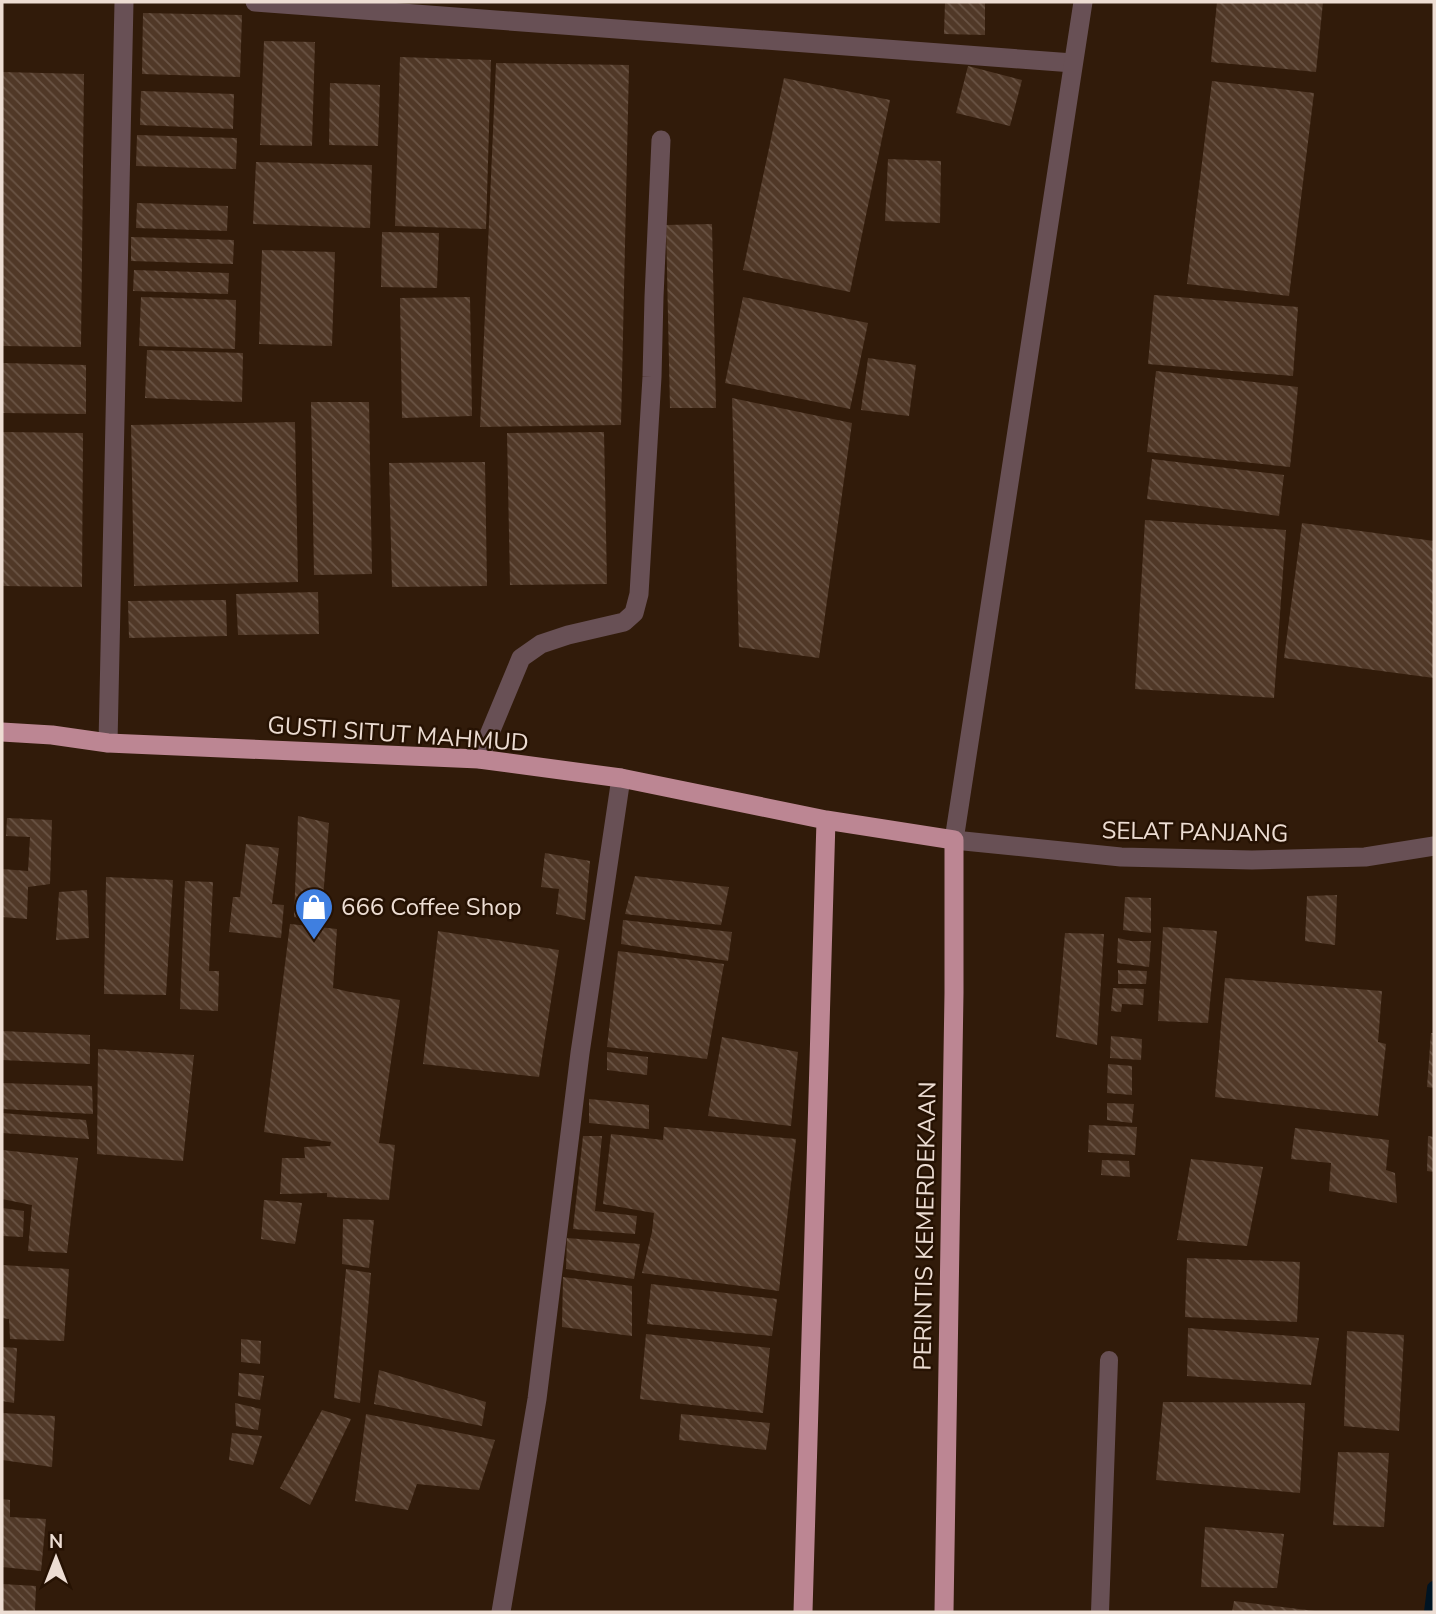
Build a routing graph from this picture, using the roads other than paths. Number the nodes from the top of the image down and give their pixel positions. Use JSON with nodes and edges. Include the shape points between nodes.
{"nodes":[{"id":1,"x":124,"y":2,"type":"edge"},
{"id":2,"x":255,"y":2,"type":"edge"},
{"id":3,"x":1083,"y":2,"type":"edge"},
{"id":4,"x":1073,"y":63,"type":"junction"},
{"id":5,"x":661,"y":140,"type":"dead end"},
{"id":6,"x":2,"y":732,"type":"edge"},
{"id":7,"x":108,"y":743,"type":"junction"},
{"id":8,"x":479,"y":759,"type":"junction"},
{"id":9,"x":621,"y":778,"type":"junction"},
{"id":10,"x":826,"y":820,"type":"junction"},
{"id":11,"x":954,"y":840,"type":"junction"},
{"id":12,"x":1434,"y":846,"type":"edge"},
{"id":13,"x":1109,"y":1360,"type":"dead end"},
{"id":14,"x":501,"y":1612,"type":"edge"},
{"id":15,"x":803,"y":1612,"type":"edge"},
{"id":16,"x":944,"y":1612,"type":"edge"},
{"id":17,"x":1100,"y":1612,"type":"edge"}],
"edges":[{"from":1,"to":7,"type":"street"},
{"from":2,"to":4,"type":"street"},
{"from":3,"to":4,"type":"street"},
{"from":4,"to":11,"type":"street"},
{"from":5,"to":8,"type":"street","via":[[652,377],[639,594],[634,613],[624,622],[541,644],[521,658]]},
{"from":6,"to":7,"type":"highway","name":"GUSTI SITUT MAHMUD"},
{"from":7,"to":8,"type":"highway","name":"GUSTI SITUT MAHMUD"},
{"from":8,"to":9,"type":"highway","name":"GUSTI SITUT MAHMUD"},
{"from":9,"to":10,"type":"highway","name":"GUSTI SITUT MAHMUD"},
{"from":9,"to":14,"type":"street","via":[[580,1053],[537,1399]]},
{"from":10,"to":11,"type":"highway","name":"GUSTI SITUT MAHMUD"},
{"from":10,"to":15,"type":"highway"},
{"from":11,"to":12,"type":"street","name":"SELAT PANJANG","via":[[1121,856],[1252,860],[1365,856]]},
{"from":11,"to":16,"type":"highway","name":"PERINTIS KEMERDEKAAN"},
{"from":13,"to":17,"type":"lane"}]}
